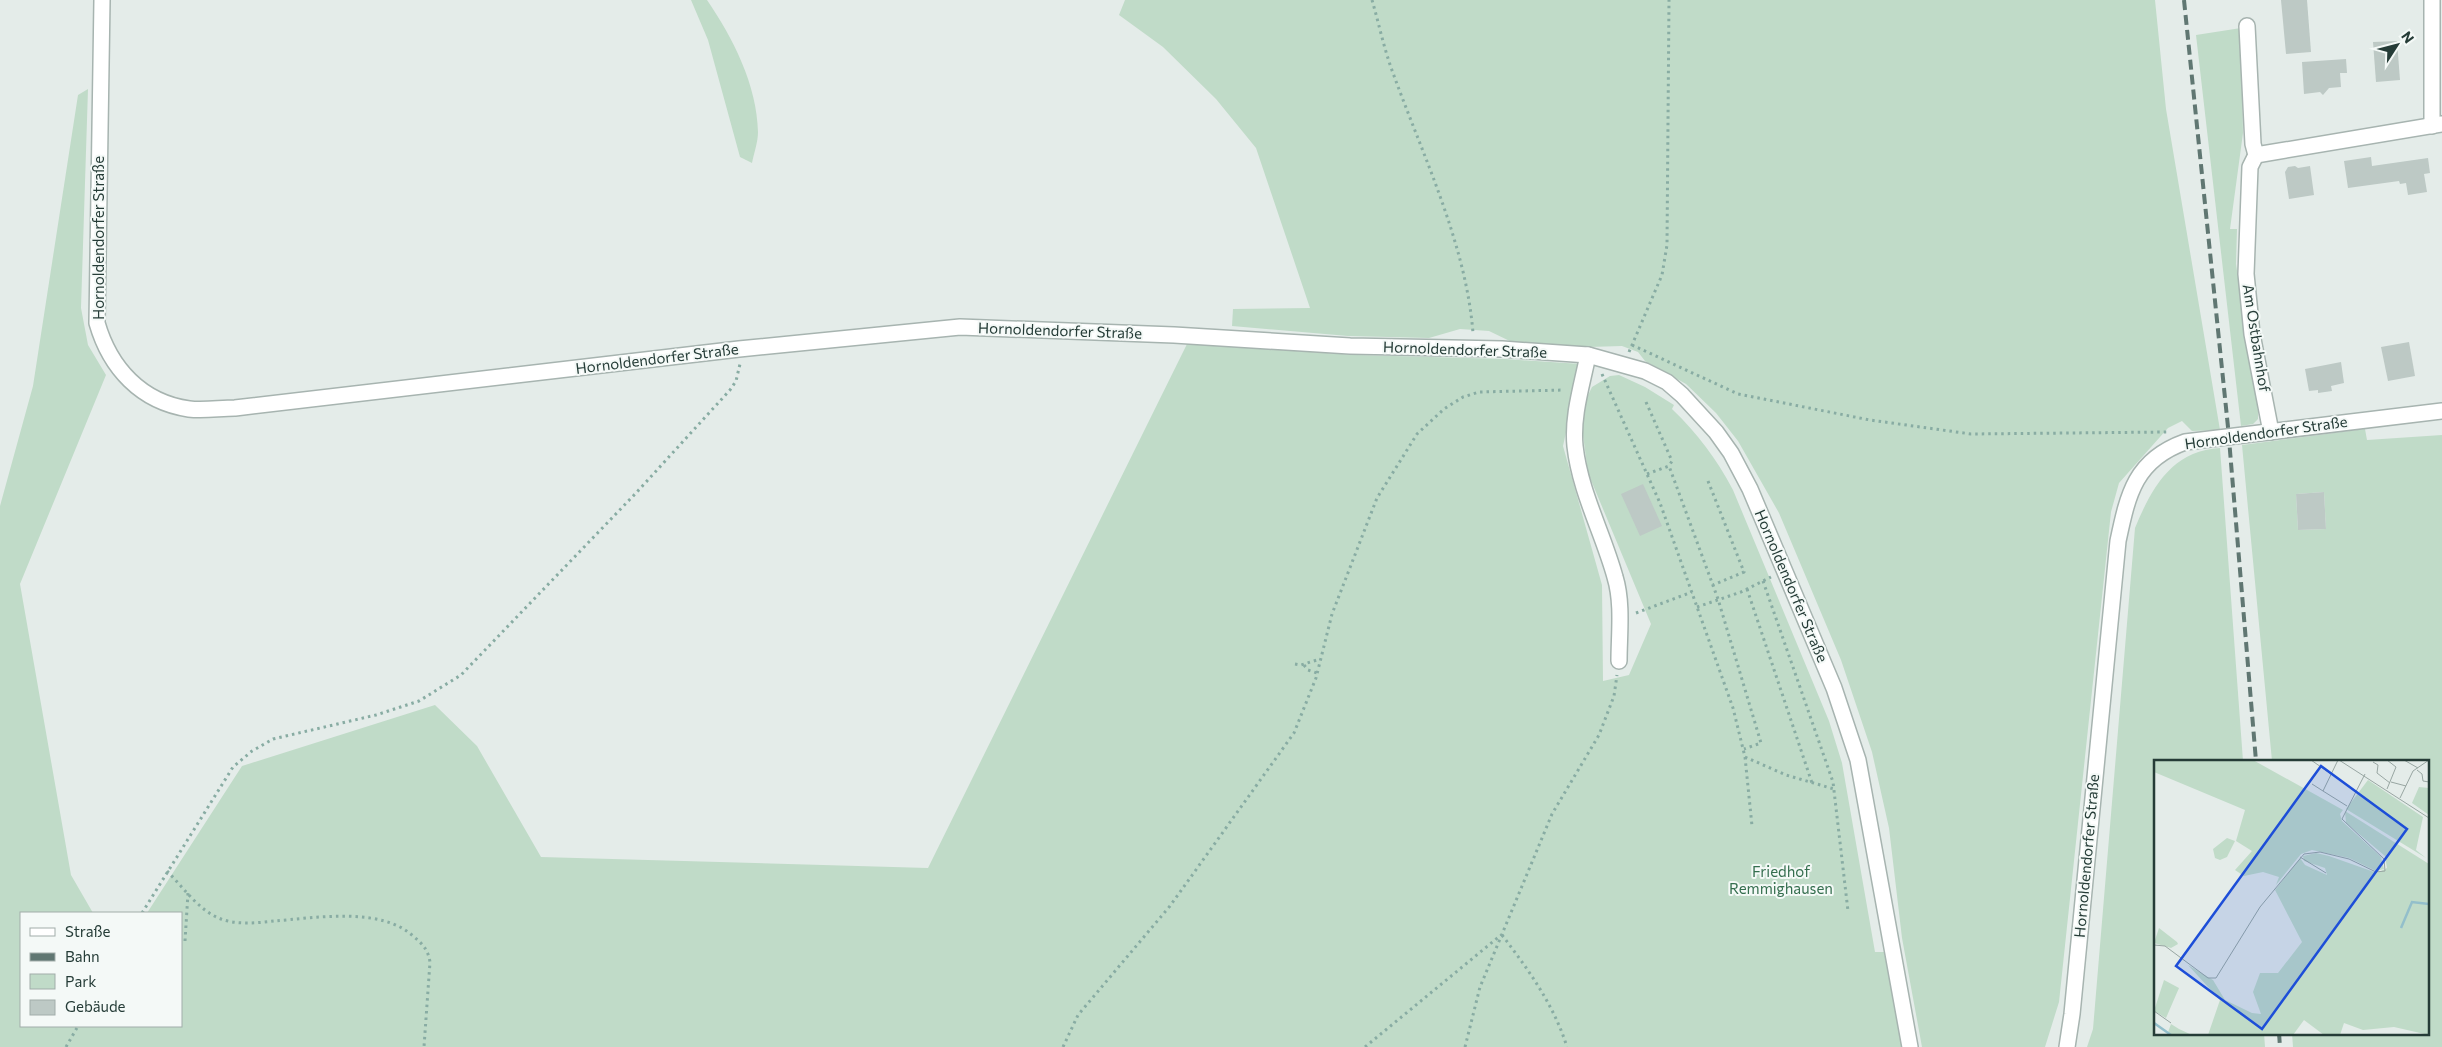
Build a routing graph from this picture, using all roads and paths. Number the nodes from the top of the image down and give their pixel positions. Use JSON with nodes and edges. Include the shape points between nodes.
{"nodes":[{"id":1,"x":102,"y":0,"type":"edge"},
{"id":2,"x":1372,"y":0,"type":"edge"},
{"id":3,"x":1669,"y":0,"type":"edge"},
{"id":4,"x":2432,"y":0,"type":"edge"},
{"id":5,"x":2247,"y":26,"type":"dead end"},
{"id":6,"x":2437,"y":125,"type":"edge"},
{"id":7,"x":2256,"y":155,"type":"junction"},
{"id":8,"x":1637,"y":335,"type":"dead end"},
{"id":9,"x":1632,"y":345,"type":"dead end"},
{"id":10,"x":1474,"y":349,"type":"junction"},
{"id":11,"x":739,"y":350,"type":"junction"},
{"id":12,"x":1592,"y":356,"type":"junction"},
{"id":13,"x":1581,"y":390,"type":"junction"},
{"id":14,"x":1646,"y":402,"type":"dead end"},
{"id":15,"x":2442,"y":411,"type":"edge"},
{"id":16,"x":2173,"y":432,"type":"dead end"},
{"id":17,"x":2271,"y":432,"type":"junction"},
{"id":18,"x":1669,"y":466,"type":"junction"},
{"id":19,"x":1647,"y":474,"type":"junction"},
{"id":20,"x":1708,"y":481,"type":"dead end"},
{"id":21,"x":1785,"y":571,"type":"junction"},
{"id":22,"x":1762,"y":581,"type":"junction"},
{"id":23,"x":1713,"y":585,"type":"junction"},
{"id":24,"x":1747,"y":589,"type":"junction"},
{"id":25,"x":1692,"y":592,"type":"junction"},
{"id":26,"x":1718,"y":599,"type":"junction"},
{"id":27,"x":1697,"y":607,"type":"junction"},
{"id":28,"x":1620,"y":619,"type":"junction"},
{"id":29,"x":1321,"y":659,"type":"junction"},
{"id":30,"x":1618,"y":661,"type":"joint"},
{"id":31,"x":1295,"y":664,"type":"dead end"},
{"id":32,"x":1304,"y":665,"type":"junction"},
{"id":33,"x":1317,"y":673,"type":"junction"},
{"id":34,"x":1744,"y":749,"type":"junction"},
{"id":35,"x":1746,"y":757,"type":"junction"},
{"id":36,"x":1813,"y":784,"type":"junction"},
{"id":37,"x":1834,"y":789,"type":"junction"},
{"id":38,"x":1752,"y":826,"type":"dead end"},
{"id":39,"x":167,"y":871,"type":"junction"},
{"id":40,"x":188,"y":892,"type":"junction"},
{"id":41,"x":1848,"y":911,"type":"dead end"},
{"id":42,"x":143,"y":912,"type":"edge"},
{"id":43,"x":1501,"y":934,"type":"junction"},
{"id":44,"x":184,"y":941,"type":"dead end"},
{"id":45,"x":77,"y":1027,"type":"edge"},
{"id":46,"x":66,"y":1047,"type":"edge"},
{"id":47,"x":424,"y":1047,"type":"edge"},
{"id":48,"x":1063,"y":1047,"type":"edge"},
{"id":49,"x":1365,"y":1047,"type":"edge"},
{"id":50,"x":1465,"y":1047,"type":"edge"},
{"id":51,"x":1567,"y":1047,"type":"edge"},
{"id":52,"x":1910,"y":1047,"type":"edge"},
{"id":53,"x":2067,"y":1047,"type":"edge"}],
"edges":[{"from":1,"to":11,"type":"street","name":"Hornoldendorfer Straße","via":[[97,323],[103,344],[114,362],[142,391],[189,409],[235,408]]},
{"from":2,"to":10,"type":"path","via":[[1392,72],[1454,242],[1471,309]]},
{"from":3,"to":8,"type":"path","via":[[1667,245],[1662,275]]},
{"from":4,"to":6,"type":"street"},
{"from":5,"to":7,"type":"street","name":"Am Ostbahnhof","via":[[2252,144]]},
{"from":6,"to":7,"type":"street"},
{"from":7,"to":17,"type":"street","name":"Am Ostbahnhof","via":[[2250,167],[2246,274],[2252,334]]},
{"from":9,"to":16,"type":"path","via":[[1738,394],[1870,420],[1971,434]]},
{"from":10,"to":11,"type":"street","name":"Hornoldendorfer Straße","via":[[960,327]]},
{"from":10,"to":12,"type":"street","name":"Hornoldendorfer Straße"},
{"from":11,"to":39,"type":"path","via":[[740,366],[730,390],[461,675],[419,702],[273,739],[252,752],[233,767]]},
{"from":12,"to":13,"type":"street"},
{"from":12,"to":19,"type":"path"},
{"from":12,"to":21,"type":"street","name":"Hornoldendorfer Straße","via":[[1645,371],[1667,382],[1698,410],[1731,453]]},
{"from":13,"to":28,"type":"street","via":[[1576,410],[1575,444],[1579,474],[1616,580]]},
{"from":13,"to":29,"type":"path","via":[[1479,392],[1444,409],[1417,434],[1377,498],[1332,614]]},
{"from":14,"to":18,"type":"path","via":[[1672,461]]},
{"from":15,"to":17,"type":"street","name":"Hornoldendorfer Straße"},
{"from":17,"to":53,"type":"street","name":"Hornoldendorfer Straße","via":[[2197,440],[2174,446],[2144,469],[2130,493],[2118,541]]},
{"from":18,"to":19,"type":"path"},
{"from":18,"to":23,"type":"path"},
{"from":19,"to":25,"type":"path"},
{"from":20,"to":23,"type":"path","via":[[1744,572]]},
{"from":21,"to":22,"type":"path"},
{"from":21,"to":52,"type":"street","name":"Hornoldendorfer Straße","via":[[1834,688],[1858,760]]},
{"from":22,"to":24,"type":"path"},
{"from":22,"to":37,"type":"path","via":[[1822,744]]},
{"from":23,"to":26,"type":"path"},
{"from":24,"to":26,"type":"path"},
{"from":24,"to":36,"type":"path"},
{"from":25,"to":27,"type":"path"},
{"from":25,"to":28,"type":"path"},
{"from":26,"to":27,"type":"path"},
{"from":26,"to":34,"type":"path","via":[[1761,743]]},
{"from":27,"to":34,"type":"path"},
{"from":28,"to":30,"type":"street"},
{"from":29,"to":32,"type":"path"},
{"from":29,"to":33,"type":"path"},
{"from":30,"to":43,"type":"path","via":[[1614,696],[1599,735],[1552,814]]},
{"from":31,"to":32,"type":"path"},
{"from":32,"to":33,"type":"path"},
{"from":33,"to":48,"type":"path","via":[[1294,733],[1264,779],[1170,906],[1078,1015]]},
{"from":34,"to":35,"type":"path"},
{"from":35,"to":36,"type":"path"},
{"from":35,"to":38,"type":"path"},
{"from":36,"to":37,"type":"path"},
{"from":37,"to":41,"type":"path"},
{"from":39,"to":40,"type":"path"},
{"from":39,"to":42,"type":"path"},
{"from":40,"to":44,"type":"path"},
{"from":40,"to":47,"type":"path","via":[[221,919],[250,923],[328,917],[366,918],[391,922],[408,931],[428,952],[430,962]]},
{"from":43,"to":49,"type":"path"},
{"from":43,"to":50,"type":"path","via":[[1480,987]]},
{"from":43,"to":51,"type":"path","via":[[1538,985]]},
{"from":45,"to":46,"type":"path"}]}
